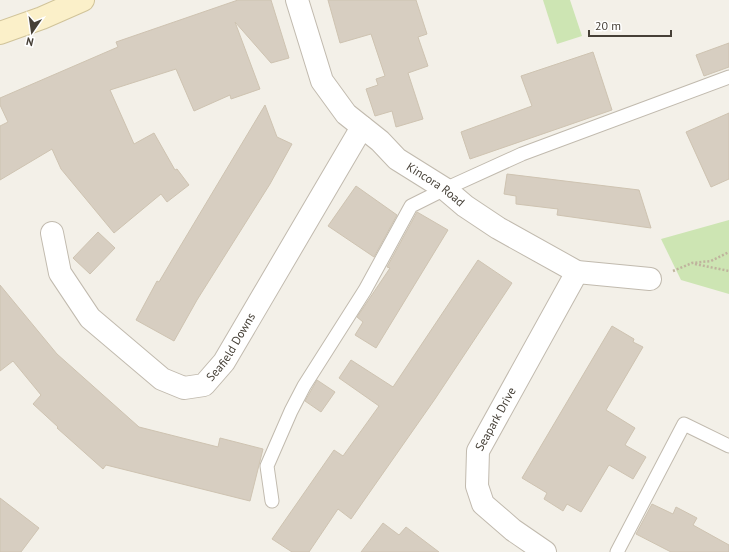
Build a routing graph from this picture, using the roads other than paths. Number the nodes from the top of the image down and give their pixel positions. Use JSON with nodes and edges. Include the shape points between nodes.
{"nodes":[{"id":1,"x":83,"y":0,"type":"edge"},
{"id":2,"x":297,"y":0,"type":"edge"},
{"id":3,"x":0,"y":33,"type":"edge"},
{"id":4,"x":729,"y":78,"type":"edge"},
{"id":5,"x":362,"y":127,"type":"junction"},
{"id":6,"x":445,"y":189,"type":"junction"},
{"id":7,"x":52,"y":233,"type":"dead end"},
{"id":8,"x":577,"y":272,"type":"junction"},
{"id":9,"x":650,"y":279,"type":"road end"},
{"id":10,"x":729,"y":446,"type":"edge"},
{"id":11,"x":272,"y":501,"type":"dead end"},
{"id":12,"x":545,"y":552,"type":"edge"},
{"id":13,"x":617,"y":552,"type":"edge"}],
"edges":[{"from":1,"to":3,"type":"main road"},
{"from":2,"to":5,"type":"street","name":"Kincora Road","via":[[322,81],[346,114]]},
{"from":4,"to":6,"type":"lane","via":[[522,154]]},
{"from":5,"to":6,"type":"street","name":"Kincora Road","via":[[397,159]]},
{"from":5,"to":7,"type":"street","name":"Seafield Downs","via":[[224,362],[204,385],[184,388],[162,379],[90,318],[60,272]]},
{"from":6,"to":8,"type":"street","name":"Kincora Road","via":[[498,228]]},
{"from":6,"to":11,"type":"lane","via":[[411,206],[365,290],[304,386],[267,466]]},
{"from":8,"to":9,"type":"street","name":"Kincora Road"},
{"from":8,"to":12,"type":"street","name":"Seapark Drive","via":[[478,451],[477,486],[483,504],[513,530]]},
{"from":10,"to":13,"type":"lane","via":[[684,424]]}]}
